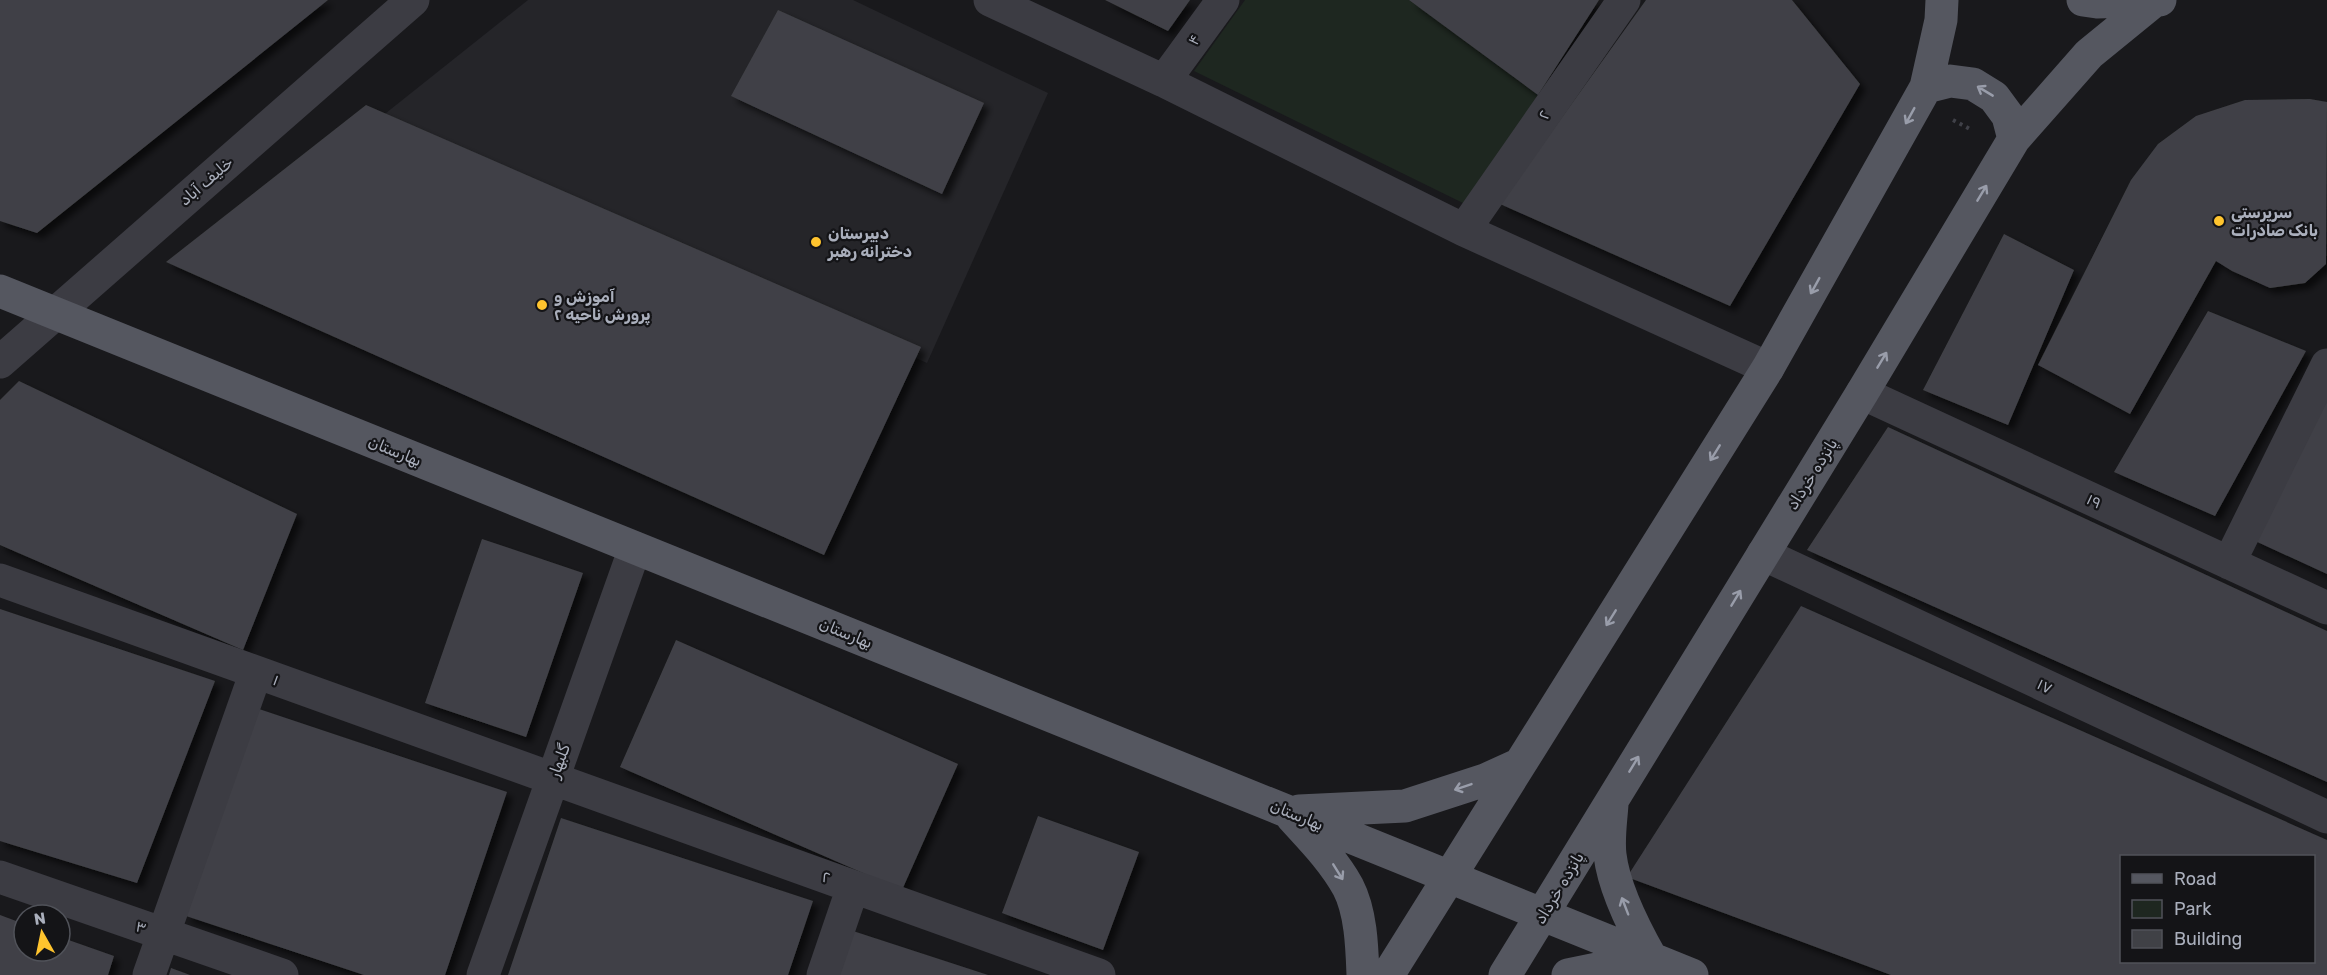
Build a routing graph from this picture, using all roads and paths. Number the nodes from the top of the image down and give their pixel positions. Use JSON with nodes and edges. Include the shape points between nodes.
{"nodes":[{"id":1,"x":413,"y":0,"type":"edge"},
{"id":2,"x":990,"y":0,"type":"edge"},
{"id":3,"x":1223,"y":0,"type":"edge"},
{"id":4,"x":1624,"y":0,"type":"edge"},
{"id":5,"x":1942,"y":0,"type":"edge"},
{"id":6,"x":2083,"y":0,"type":"edge"},
{"id":7,"x":2158,"y":0,"type":"edge"},
{"id":8,"x":1164,"y":81,"type":"junction"},
{"id":9,"x":1922,"y":94,"type":"junction"},
{"id":10,"x":2011,"y":144,"type":"junction"},
{"id":11,"x":1464,"y":230,"type":"junction"},
{"id":12,"x":0,"y":291,"type":"edge"},
{"id":13,"x":55,"y":313,"type":"junction"},
{"id":14,"x":0,"y":362,"type":"edge"},
{"id":15,"x":2327,"y":365,"type":"edge"},
{"id":16,"x":1768,"y":368,"type":"junction"},
{"id":17,"x":1862,"y":393,"type":"junction"},
{"id":18,"x":635,"y":548,"type":"junction"},
{"id":19,"x":1763,"y":554,"type":"junction"},
{"id":20,"x":2229,"y":563,"type":"junction"},
{"id":21,"x":0,"y":580,"type":"edge"},
{"id":22,"x":2327,"y":608,"type":"edge"},
{"id":23,"x":256,"y":672,"type":"junction"},
{"id":24,"x":1518,"y":765,"type":"junction"},
{"id":25,"x":552,"y":779,"type":"junction"},
{"id":26,"x":1612,"y":800,"type":"junction"},
{"id":27,"x":1287,"y":811,"type":"junction"},
{"id":28,"x":2327,"y":817,"type":"edge"},
{"id":29,"x":0,"y":877,"type":"edge"},
{"id":30,"x":1448,"y":877,"type":"junction"},
{"id":31,"x":853,"y":887,"type":"junction"},
{"id":32,"x":1542,"y":915,"type":"junction"},
{"id":33,"x":164,"y":935,"type":"junction"},
{"id":34,"x":1651,"y":958,"type":"junction"},
{"id":35,"x":149,"y":975,"type":"edge"},
{"id":36,"x":282,"y":975,"type":"edge"},
{"id":37,"x":483,"y":975,"type":"edge"},
{"id":38,"x":823,"y":975,"type":"edge"},
{"id":39,"x":1099,"y":975,"type":"edge"},
{"id":40,"x":1363,"y":975,"type":"edge"},
{"id":41,"x":1388,"y":975,"type":"edge"},
{"id":42,"x":1505,"y":975,"type":"edge"},
{"id":43,"x":1568,"y":975,"type":"edge"},
{"id":44,"x":1692,"y":975,"type":"edge"}],
"edges":[{"from":1,"to":13,"type":"street","name":"خلیف آباد"},
{"from":2,"to":8,"type":"street"},
{"from":3,"to":8,"type":"street","name":"۴"},
{"from":4,"to":11,"type":"street","name":"۲"},
{"from":5,"to":9,"type":"main road","via":[[1941,20]]},
{"from":6,"to":7,"type":"main road"},
{"from":7,"to":10,"type":"main road","name":"پانزده خرداد","via":[[2089,54]]},
{"from":8,"to":11,"type":"street"},
{"from":9,"to":10,"type":"path"},
{"from":10,"to":9,"type":"main road","one_way":true,"via":[[2008,116],[1994,97],[1973,84],[1950,81]]},
{"from":9,"to":16,"type":"main road","one_way":true},
{"from":17,"to":10,"type":"main road","name":"پانزده خرداد","one_way":true},
{"from":11,"to":16,"type":"street"},
{"from":12,"to":13,"type":"main road","name":"بهارستان"},
{"from":13,"to":14,"type":"street","name":"خلیف آباد"},
{"from":13,"to":18,"type":"main road","name":"بهارستان"},
{"from":15,"to":20,"type":"street"},
{"from":16,"to":24,"type":"main road","one_way":true},
{"from":17,"to":19,"type":"main road","name":"پانزده خرداد"},
{"from":17,"to":20,"type":"street","name":"۱۹"},
{"from":18,"to":25,"type":"street","name":"گلبهار"},
{"from":18,"to":27,"type":"main road","name":"بهارستان"},
{"from":26,"to":19,"type":"main road","name":"پانزده خرداد","one_way":true},
{"from":19,"to":28,"type":"street","name":"۱۷"},
{"from":20,"to":22,"type":"street","name":"۱۹"},
{"from":21,"to":23,"type":"street","name":"۱"},
{"from":23,"to":25,"type":"street","name":"۱"},
{"from":23,"to":33,"type":"street"},
{"from":24,"to":27,"type":"main road","one_way":true,"via":[[1406,806]]},
{"from":24,"to":30,"type":"main road"},
{"from":25,"to":31,"type":"street","name":"۲"},
{"from":25,"to":37,"type":"street","name":"گلبهار"},
{"from":26,"to":32,"type":"main road","name":"پانزده خرداد"},
{"from":34,"to":26,"type":"main road","one_way":true,"via":[[1635,930],[1610,855]]},
{"from":27,"to":30,"type":"main road","name":"بهارستان"},
{"from":27,"to":40,"type":"main road","one_way":true,"via":[[1330,859],[1349,889],[1358,920]]},
{"from":29,"to":33,"type":"street","name":"۳"},
{"from":30,"to":32,"type":"main road","name":"بهارستان"},
{"from":30,"to":41,"type":"main road"},
{"from":31,"to":38,"type":"street"},
{"from":31,"to":39,"type":"street","name":"۲"},
{"from":32,"to":34,"type":"main road","name":"بهارستان"},
{"from":32,"to":42,"type":"main road","name":"پانزده خرداد"},
{"from":33,"to":35,"type":"street"},
{"from":33,"to":36,"type":"street","name":"۳"},
{"from":34,"to":43,"type":"main road"},
{"from":34,"to":44,"type":"main road","name":"بهارستان"}]}
